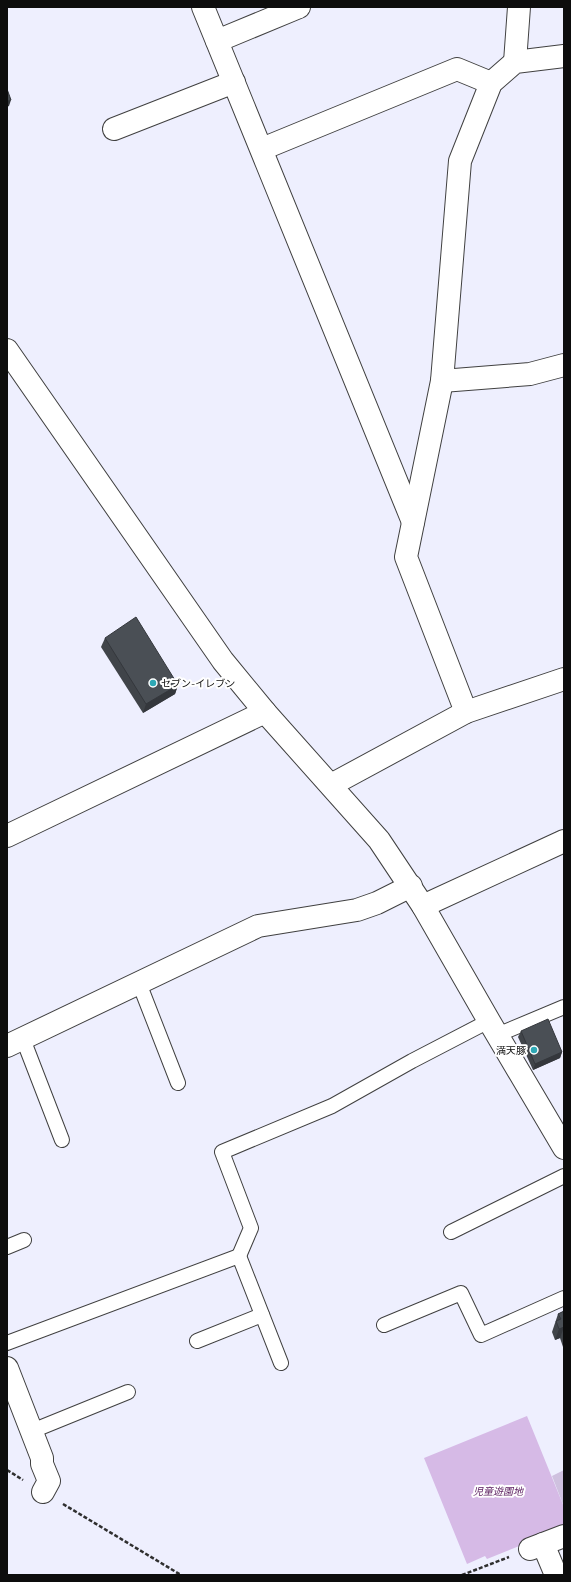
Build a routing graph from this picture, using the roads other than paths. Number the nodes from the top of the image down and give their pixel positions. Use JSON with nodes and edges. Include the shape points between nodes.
{"nodes":[{"id":1,"x":203,"y":7,"type":"edge"},
{"id":2,"x":299,"y":7,"type":"edge"},
{"id":3,"x":519,"y":7,"type":"edge"},
{"id":4,"x":217,"y":41,"type":"junction"},
{"id":5,"x":564,"y":56,"type":"edge"},
{"id":6,"x":515,"y":62,"type":"junction"},
{"id":7,"x":234,"y":82,"type":"junction"},
{"id":8,"x":490,"y":84,"type":"junction"},
{"id":9,"x":114,"y":129,"type":"dead end"},
{"id":10,"x":262,"y":149,"type":"junction"},
{"id":11,"x":7,"y":350,"type":"edge"},
{"id":12,"x":564,"y":366,"type":"edge"},
{"id":13,"x":442,"y":381,"type":"junction"},
{"id":14,"x":413,"y":522,"type":"junction"},
{"id":15,"x":564,"y":679,"type":"edge"},
{"id":16,"x":265,"y":712,"type":"junction"},
{"id":17,"x":466,"y":712,"type":"junction"},
{"id":18,"x":331,"y":785,"type":"junction"},
{"id":19,"x":7,"y":836,"type":"edge"},
{"id":20,"x":564,"y":842,"type":"edge"},
{"id":21,"x":411,"y":886,"type":"junction"},
{"id":22,"x":423,"y":906,"type":"junction"},
{"id":23,"x":138,"y":983,"type":"junction"},
{"id":24,"x":564,"y":1007,"type":"edge"},
{"id":25,"x":493,"y":1028,"type":"junction"},
{"id":26,"x":15,"y":1043,"type":"edge"},
{"id":27,"x":178,"y":1083,"type":"dead end"},
{"id":28,"x":62,"y":1140,"type":"dead end"},
{"id":29,"x":564,"y":1148,"type":"edge"},
{"id":30,"x":564,"y":1176,"type":"edge"},
{"id":31,"x":451,"y":1232,"type":"dead end"},
{"id":32,"x":24,"y":1240,"type":"dead end"},
{"id":33,"x":7,"y":1247,"type":"edge"},
{"id":34,"x":239,"y":1256,"type":"junction"},
{"id":35,"x":564,"y":1298,"type":"edge"},
{"id":36,"x":262,"y":1315,"type":"junction"},
{"id":37,"x":384,"y":1325,"type":"dead end"},
{"id":38,"x":197,"y":1341,"type":"dead end"},
{"id":39,"x":7,"y":1343,"type":"edge"},
{"id":40,"x":281,"y":1363,"type":"dead end"},
{"id":41,"x":7,"y":1368,"type":"edge"},
{"id":42,"x":128,"y":1392,"type":"dead end"},
{"id":43,"x":32,"y":1431,"type":"junction"},
{"id":44,"x":43,"y":1492,"type":"road end"},
{"id":45,"x":564,"y":1536,"type":"edge"},
{"id":46,"x":556,"y":1575,"type":"edge"}],
"edges":[{"from":1,"to":4,"type":"street"},
{"from":2,"to":4,"type":"street"},
{"from":3,"to":6,"type":"street"},
{"from":4,"to":7,"type":"street"},
{"from":5,"to":6,"type":"street"},
{"from":6,"to":8,"type":"street"},
{"from":7,"to":9,"type":"street"},
{"from":7,"to":10,"type":"street"},
{"from":8,"to":10,"type":"street","via":[[457,69]]},
{"from":8,"to":13,"type":"street","via":[[460,161]]},
{"from":10,"to":14,"type":"street"},
{"from":11,"to":16,"type":"street","via":[[223,661]]},
{"from":12,"to":13,"type":"street","via":[[530,374]]},
{"from":13,"to":14,"type":"street"},
{"from":14,"to":17,"type":"street","via":[[406,557]]},
{"from":15,"to":17,"type":"street"},
{"from":16,"to":18,"type":"street"},
{"from":16,"to":19,"type":"street"},
{"from":17,"to":18,"type":"street"},
{"from":18,"to":21,"type":"street","via":[[379,840]]},
{"from":20,"to":22,"type":"street"},
{"from":21,"to":22,"type":"street"},
{"from":21,"to":23,"type":"street","via":[[357,910],[258,926]]},
{"from":22,"to":25,"type":"street"},
{"from":23,"to":26,"type":"street"},
{"from":23,"to":27,"type":"lane"},
{"from":24,"to":25,"type":"lane"},
{"from":25,"to":29,"type":"street"},
{"from":25,"to":34,"type":"lane","via":[[412,1061],[332,1106],[222,1152],[251,1228]]},
{"from":26,"to":28,"type":"lane"},
{"from":30,"to":31,"type":"lane"},
{"from":32,"to":33,"type":"lane"},
{"from":34,"to":36,"type":"lane"},
{"from":34,"to":39,"type":"lane"},
{"from":35,"to":37,"type":"lane","via":[[481,1335],[461,1293]]},
{"from":36,"to":38,"type":"lane"},
{"from":36,"to":40,"type":"lane"},
{"from":41,"to":43,"type":"street"},
{"from":42,"to":43,"type":"lane"},
{"from":43,"to":44,"type":"street","via":[[49,1481]]},
{"from":45,"to":46,"type":"street","via":[[537,1547]]}]}
